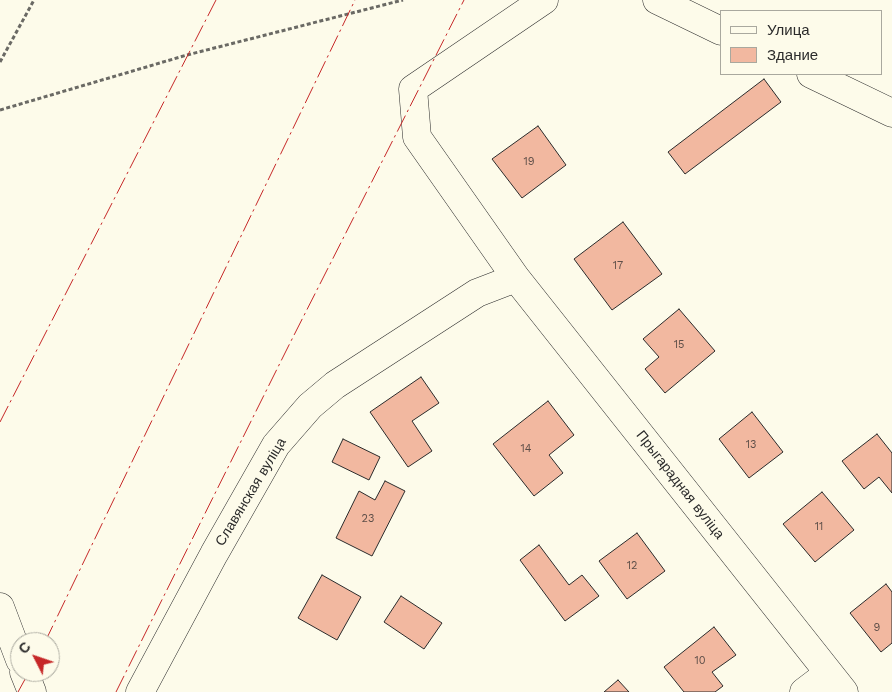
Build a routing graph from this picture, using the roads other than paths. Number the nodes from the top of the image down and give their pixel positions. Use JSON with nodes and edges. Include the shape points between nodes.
{"nodes":[{"id":1,"x":544,"y":0,"type":"edge"},
{"id":2,"x":656,"y":0,"type":"edge"},
{"id":3,"x":720,"y":31,"type":"edge"},
{"id":4,"x":813,"y":75,"type":"edge"},
{"id":5,"x":892,"y":113,"type":"edge"},
{"id":6,"x":516,"y":278,"type":"junction"},
{"id":7,"x":0,"y":606,"type":"edge"},
{"id":8,"x":10,"y":633,"type":"edge"},
{"id":9,"x":837,"y":682,"type":"edge"},
{"id":10,"x":140,"y":692,"type":"edge"},
{"id":11,"x":804,"y":692,"type":"edge"}],
"edges":[{"from":1,"to":6,"type":"street","name":"Прыгарадная вуліца","via":[[413,89],[417,136]]},
{"from":2,"to":3,"type":"street"},
{"from":4,"to":5,"type":"street"},
{"from":6,"to":9,"type":"street","name":"Прыгарадная вуліца"},
{"from":6,"to":10,"type":"street","name":"Славянская вуліца","via":[[477,293],[335,385],[310,406],[276,444]]},
{"from":7,"to":8,"type":"street"},
{"from":9,"to":11,"type":"street"}]}
